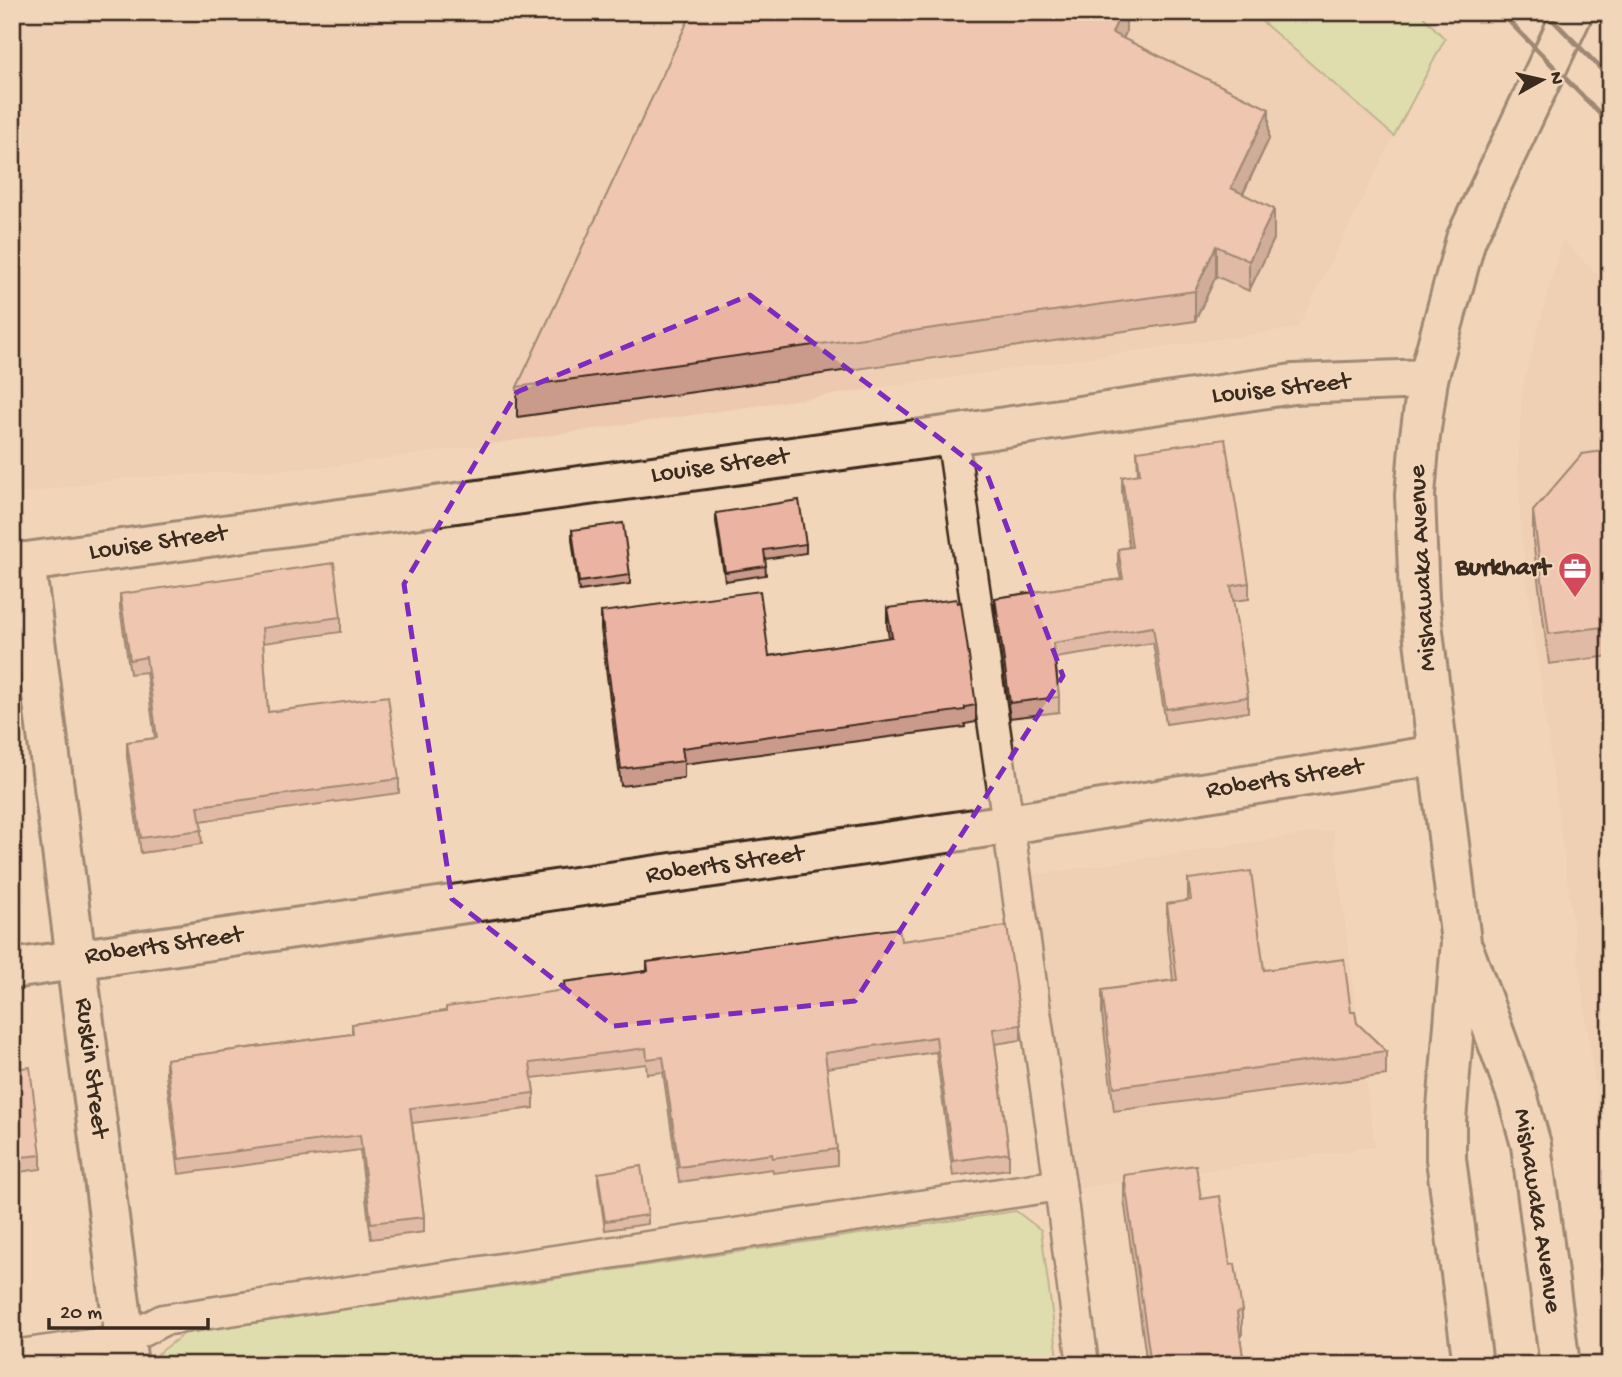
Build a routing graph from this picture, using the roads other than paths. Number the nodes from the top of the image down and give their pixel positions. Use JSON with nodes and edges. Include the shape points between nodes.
{"nodes":[{"id":1,"x":1573,"y":12,"type":"edge"},
{"id":2,"x":1428,"y":379,"type":"junction"},
{"id":3,"x":952,"y":435,"type":"junction"},
{"id":4,"x":19,"y":563,"type":"edge"},
{"id":5,"x":1437,"y":755,"type":"junction"},
{"id":6,"x":1009,"y":824,"type":"junction"},
{"id":7,"x":1461,"y":942,"type":"junction"},
{"id":8,"x":76,"y":960,"type":"junction"},
{"id":9,"x":12,"y":969,"type":"edge"},
{"id":10,"x":1060,"y":1185,"type":"junction"},
{"id":11,"x":127,"y":1352,"type":"edge"},
{"id":12,"x":12,"y":1356,"type":"edge"},
{"id":13,"x":1083,"y":1365,"type":"edge"},
{"id":14,"x":1473,"y":1365,"type":"edge"},
{"id":15,"x":1560,"y":1365,"type":"edge"}],
"edges":[{"from":1,"to":2,"type":"street","name":"Mishawaka Avenue","via":[[1466,239]]},
{"from":2,"to":3,"type":"street","name":"Louise Street","via":[[1293,384]]},
{"from":2,"to":5,"type":"street","name":"Mishawaka Avenue","via":[[1416,503],[1419,599]]},
{"from":3,"to":4,"type":"street","name":"Louise Street"},
{"from":3,"to":6,"type":"lane"},
{"from":4,"to":8,"type":"street","name":"Ruskin Street"},
{"from":5,"to":6,"type":"street","name":"Roberts Street"},
{"from":5,"to":7,"type":"street","name":"Mishawaka Avenue"},
{"from":6,"to":8,"type":"street","name":"Roberts Street"},
{"from":6,"to":10,"type":"lane"},
{"from":7,"to":14,"type":"street","name":"Mishawaka Avenue","via":[[1446,1159]]},
{"from":7,"to":15,"type":"street","name":"Mishawaka Avenue","via":[[1531,1145]]},
{"from":8,"to":9,"type":"street","name":"Roberts Street"},
{"from":8,"to":11,"type":"street","name":"Ruskin Street"},
{"from":10,"to":11,"type":"lane","via":[[163,1321]]},
{"from":10,"to":13,"type":"lane"},
{"from":11,"to":12,"type":"lane"}]}
